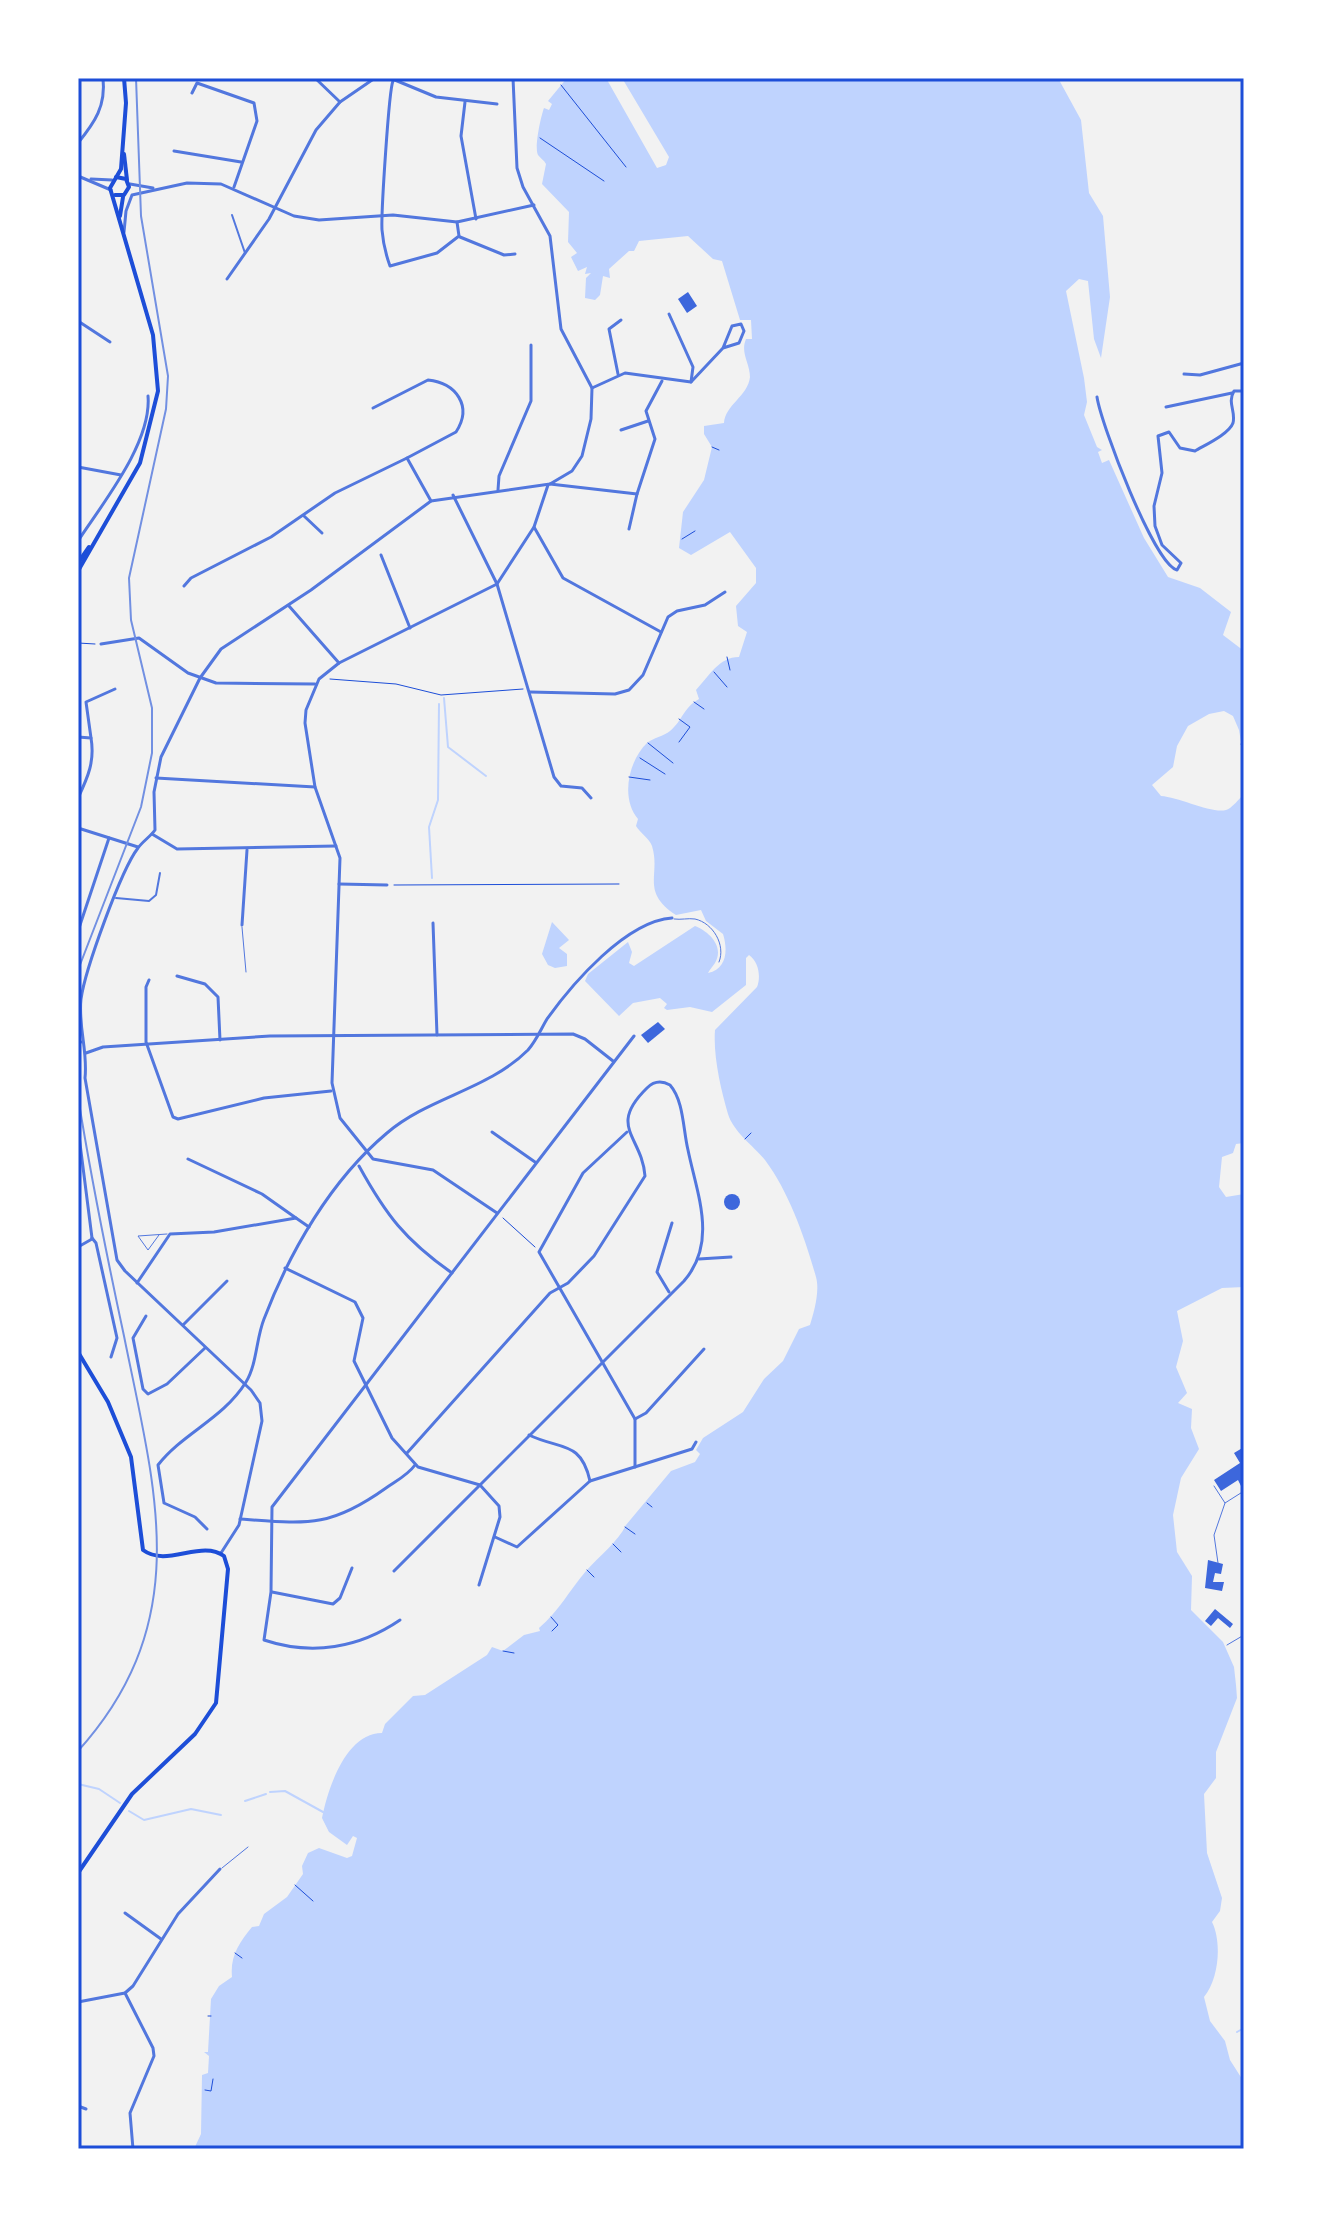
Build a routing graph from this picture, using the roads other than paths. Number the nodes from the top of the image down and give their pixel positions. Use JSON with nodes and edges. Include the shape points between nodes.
{"nodes":[{"id":1,"x":103,"y":78,"type":"edge"},
{"id":2,"x":124,"y":78,"type":"edge"},
{"id":3,"x":315,"y":78,"type":"edge"},
{"id":4,"x":375,"y":78,"type":"edge"},
{"id":5,"x":513,"y":78,"type":"edge"},
{"id":6,"x":392,"y":79,"type":"edge"},
{"id":7,"x":192,"y":93,"type":"dead end"},
{"id":8,"x":340,"y":102,"type":"junction"},
{"id":9,"x":465,"y":102,"type":"junction"},
{"id":10,"x":497,"y":104,"type":"dead end"},
{"id":11,"x":78,"y":143,"type":"edge"},
{"id":12,"x":123,"y":144,"type":"junction"},
{"id":13,"x":174,"y":151,"type":"dead end"},
{"id":14,"x":242,"y":162,"type":"junction"},
{"id":15,"x":78,"y":176,"type":"edge"},
{"id":16,"x":87,"y":179,"type":"junction"},
{"id":17,"x":114,"y":179,"type":"junction"},
{"id":18,"x":128,"y":181,"type":"junction"},
{"id":19,"x":234,"y":187,"type":"junction"},
{"id":20,"x":157,"y":188,"type":"junction"},
{"id":21,"x":112,"y":192,"type":"junction"},
{"id":22,"x":127,"y":194,"type":"junction"},
{"id":23,"x":534,"y":205,"type":"junction"},
{"id":24,"x":276,"y":207,"type":"junction"},
{"id":25,"x":232,"y":215,"type":"dead end"},
{"id":26,"x":382,"y":216,"type":"junction"},
{"id":27,"x":120,"y":219,"type":"junction"},
{"id":28,"x":476,"y":219,"type":"junction"},
{"id":29,"x":457,"y":222,"type":"junction"},
{"id":30,"x":459,"y":236,"type":"junction"},
{"id":31,"x":125,"y":240,"type":"junction"},
{"id":32,"x":246,"y":253,"type":"junction"},
{"id":33,"x":515,"y":254,"type":"dead end"},
{"id":34,"x":227,"y":279,"type":"dead end"},
{"id":35,"x":669,"y":314,"type":"dead end"},
{"id":36,"x":621,"y":320,"type":"dead end"},
{"id":37,"x":78,"y":321,"type":"edge"},
{"id":38,"x":110,"y":342,"type":"dead end"},
{"id":39,"x":531,"y":345,"type":"dead end"},
{"id":40,"x":723,"y":348,"type":"junction"},
{"id":41,"x":1244,"y":363,"type":"edge"},
{"id":42,"x":618,"y":374,"type":"junction"},
{"id":43,"x":1184,"y":374,"type":"dead end"},
{"id":44,"x":662,"y":380,"type":"junction"},
{"id":45,"x":691,"y":382,"type":"junction"},
{"id":46,"x":592,"y":388,"type":"junction"},
{"id":47,"x":1244,"y":391,"type":"edge"},
{"id":48,"x":1232,"y":393,"type":"junction"},
{"id":49,"x":148,"y":396,"type":"dead end"},
{"id":50,"x":1097,"y":397,"type":"dead end"},
{"id":51,"x":1166,"y":407,"type":"dead end"},
{"id":52,"x":373,"y":408,"type":"dead end"},
{"id":53,"x":648,"y":421,"type":"junction"},
{"id":54,"x":621,"y":430,"type":"dead end"},
{"id":55,"x":407,"y":458,"type":"junction"},
{"id":56,"x":78,"y":467,"type":"edge"},
{"id":57,"x":121,"y":475,"type":"junction"},
{"id":58,"x":549,"y":484,"type":"junction"},
{"id":59,"x":498,"y":490,"type":"junction"},
{"id":60,"x":637,"y":494,"type":"junction"},
{"id":61,"x":453,"y":495,"type":"junction"},
{"id":62,"x":431,"y":501,"type":"junction"},
{"id":63,"x":304,"y":516,"type":"junction"},
{"id":64,"x":105,"y":525,"type":"junction"},
{"id":65,"x":534,"y":527,"type":"junction"},
{"id":66,"x":629,"y":529,"type":"dead end"},
{"id":67,"x":322,"y":533,"type":"dead end"},
{"id":68,"x":78,"y":541,"type":"edge"},
{"id":69,"x":381,"y":555,"type":"dead end"},
{"id":70,"x":78,"y":563,"type":"edge"},
{"id":71,"x":78,"y":571,"type":"edge"},
{"id":72,"x":497,"y":584,"type":"junction"},
{"id":73,"x":184,"y":586,"type":"dead end"},
{"id":74,"x":725,"y":592,"type":"dead end"},
{"id":75,"x":288,"y":605,"type":"junction"},
{"id":76,"x":410,"y":628,"type":"junction"},
{"id":77,"x":661,"y":632,"type":"junction"},
{"id":78,"x":101,"y":644,"type":"road end"},
{"id":79,"x":339,"y":663,"type":"junction"},
{"id":80,"x":200,"y":678,"type":"junction"},
{"id":81,"x":318,"y":681,"type":"junction"},
{"id":82,"x":115,"y":689,"type":"dead end"},
{"id":83,"x":530,"y":690,"type":"junction"},
{"id":84,"x":78,"y":737,"type":"edge"},
{"id":85,"x":91,"y":738,"type":"junction"},
{"id":86,"x":156,"y":778,"type":"junction"},
{"id":87,"x":315,"y":787,"type":"junction"},
{"id":88,"x":78,"y":798,"type":"edge"},
{"id":89,"x":591,"y":798,"type":"dead end"},
{"id":90,"x":78,"y":828,"type":"edge"},
{"id":91,"x":152,"y":834,"type":"junction"},
{"id":92,"x":109,"y":838,"type":"junction"},
{"id":93,"x":337,"y":846,"type":"junction"},
{"id":94,"x":138,"y":847,"type":"junction"},
{"id":95,"x":247,"y":848,"type":"junction"},
{"id":96,"x":160,"y":873,"type":"dead end"},
{"id":97,"x":339,"y":884,"type":"junction"},
{"id":98,"x":387,"y":885,"type":"road end"},
{"id":99,"x":114,"y":898,"type":"junction"},
{"id":100,"x":672,"y":918,"type":"joint"},
{"id":101,"x":433,"y":923,"type":"dead end"},
{"id":102,"x":242,"y":925,"type":"joint"},
{"id":103,"x":78,"y":931,"type":"edge"},
{"id":104,"x":719,"y":962,"type":"dead end"},
{"id":105,"x":246,"y":972,"type":"dead end"},
{"id":106,"x":177,"y":976,"type":"dead end"},
{"id":107,"x":149,"y":980,"type":"dead end"},
{"id":108,"x":437,"y":1035,"type":"junction"},
{"id":109,"x":333,"y":1036,"type":"junction"},
{"id":110,"x":536,"y":1036,"type":"junction"},
{"id":111,"x":634,"y":1036,"type":"dead end"},
{"id":112,"x":220,"y":1040,"type":"junction"},
{"id":113,"x":80,"y":1042,"type":"edge"},
{"id":114,"x":148,"y":1045,"type":"junction"},
{"id":115,"x":86,"y":1053,"type":"junction"},
{"id":116,"x":613,"y":1061,"type":"junction"},
{"id":117,"x":333,"y":1090,"type":"junction"},
{"id":118,"x":78,"y":1128,"type":"edge"},
{"id":119,"x":492,"y":1132,"type":"dead end"},
{"id":120,"x":627,"y":1132,"type":"junction"},
{"id":121,"x":368,"y":1154,"type":"junction"},
{"id":122,"x":188,"y":1159,"type":"dead end"},
{"id":123,"x":535,"y":1162,"type":"junction"},
{"id":124,"x":358,"y":1164,"type":"junction"},
{"id":125,"x":497,"y":1213,"type":"junction"},
{"id":126,"x":296,"y":1218,"type":"junction"},
{"id":127,"x":672,"y":1223,"type":"dead end"},
{"id":128,"x":309,"y":1227,"type":"junction"},
{"id":129,"x":170,"y":1234,"type":"junction"},
{"id":130,"x":159,"y":1235,"type":"junction"},
{"id":131,"x":92,"y":1238,"type":"junction"},
{"id":132,"x":78,"y":1247,"type":"edge"},
{"id":133,"x":731,"y":1257,"type":"dead end"},
{"id":134,"x":699,"y":1259,"type":"junction"},
{"id":135,"x":285,"y":1268,"type":"junction"},
{"id":136,"x":452,"y":1273,"type":"junction"},
{"id":137,"x":227,"y":1281,"type":"dead end"},
{"id":138,"x":137,"y":1283,"type":"junction"},
{"id":139,"x":560,"y":1287,"type":"junction"},
{"id":140,"x":670,"y":1292,"type":"junction"},
{"id":141,"x":146,"y":1316,"type":"dead end"},
{"id":142,"x":183,"y":1325,"type":"junction"},
{"id":143,"x":206,"y":1346,"type":"junction"},
{"id":144,"x":704,"y":1349,"type":"dead end"},
{"id":145,"x":78,"y":1352,"type":"edge"},
{"id":146,"x":111,"y":1357,"type":"dead end"},
{"id":147,"x":601,"y":1361,"type":"junction"},
{"id":148,"x":245,"y":1384,"type":"junction"},
{"id":149,"x":366,"y":1384,"type":"junction"},
{"id":150,"x":635,"y":1419,"type":"junction"},
{"id":151,"x":529,"y":1435,"type":"junction"},
{"id":152,"x":696,"y":1442,"type":"dead end"},
{"id":153,"x":407,"y":1453,"type":"junction"},
{"id":154,"x":415,"y":1465,"type":"junction"},
{"id":155,"x":635,"y":1467,"type":"junction"},
{"id":156,"x":590,"y":1481,"type":"junction"},
{"id":157,"x":480,"y":1485,"type":"junction"},
{"id":158,"x":1214,"y":1486,"type":"dead end"},
{"id":159,"x":1244,"y":1491,"type":"edge"},
{"id":160,"x":1225,"y":1503,"type":"junction"},
{"id":161,"x":240,"y":1519,"type":"junction"},
{"id":162,"x":270,"y":1520,"type":"junction"},
{"id":163,"x":207,"y":1529,"type":"dead end"},
{"id":164,"x":495,"y":1537,"type":"junction"},
{"id":165,"x":221,"y":1553,"type":"junction"},
{"id":166,"x":1218,"y":1563,"type":"dead end"},
{"id":167,"x":352,"y":1568,"type":"dead end"},
{"id":168,"x":394,"y":1571,"type":"dead end"},
{"id":169,"x":479,"y":1585,"type":"dead end"},
{"id":170,"x":271,"y":1592,"type":"junction"},
{"id":171,"x":400,"y":1620,"type":"dead end"},
{"id":172,"x":1244,"y":1635,"type":"edge"},
{"id":173,"x":1227,"y":1645,"type":"dead end"},
{"id":174,"x":248,"y":1847,"type":"dead end"},
{"id":175,"x":220,"y":1869,"type":"joint"},
{"id":176,"x":78,"y":1873,"type":"edge"},
{"id":177,"x":125,"y":1913,"type":"dead end"},
{"id":178,"x":161,"y":1939,"type":"junction"},
{"id":179,"x":125,"y":1993,"type":"junction"},
{"id":180,"x":78,"y":2002,"type":"edge"},
{"id":181,"x":78,"y":2106,"type":"edge"},
{"id":182,"x":86,"y":2109,"type":"dead end"},
{"id":183,"x":133,"y":2149,"type":"edge"}],
"edges":[{"from":1,"to":11,"type":"street","via":[[100,112]]},
{"from":2,"to":12,"type":"main road"},
{"from":3,"to":8,"type":"street"},
{"from":4,"to":8,"type":"street"},
{"from":5,"to":23,"type":"street","via":[[517,168]]},
{"from":6,"to":9,"type":"street"},
{"from":6,"to":26,"type":"street"},
{"from":7,"to":14,"type":"street","via":[[197,83],[254,103],[257,121]]},
{"from":8,"to":24,"type":"street","via":[[316,130]]},
{"from":9,"to":10,"type":"street"},
{"from":9,"to":28,"type":"street","via":[[461,136]]},
{"from":12,"to":17,"type":"main road","via":[[121,169]]},
{"from":12,"to":18,"type":"main road"},
{"from":13,"to":14,"type":"street"},
{"from":14,"to":19,"type":"street"},
{"from":15,"to":16,"type":"street"},
{"from":16,"to":17,"type":"street"},
{"from":16,"to":21,"type":"street"},
{"from":17,"to":18,"type":"main road"},
{"from":17,"to":21,"type":"main road"},
{"from":18,"to":20,"type":"street","via":[[133,187]]},
{"from":18,"to":22,"type":"main road"},
{"from":19,"to":20,"type":"street","via":[[198,183]]},
{"from":19,"to":24,"type":"street"},
{"from":20,"to":22,"type":"street"},
{"from":21,"to":22,"type":"main road"},
{"from":21,"to":27,"type":"main road"},
{"from":22,"to":27,"type":"main road"},
{"from":22,"to":31,"type":"street"},
{"from":23,"to":28,"type":"street"},
{"from":23,"to":46,"type":"street","via":[[550,236],[560,327]]},
{"from":24,"to":26,"type":"street","via":[[312,220]]},
{"from":24,"to":32,"type":"street"},
{"from":25,"to":32,"type":"street"},
{"from":26,"to":29,"type":"street"},
{"from":26,"to":30,"type":"street","via":[[391,267],[437,253]]},
{"from":27,"to":31,"type":"main road"},
{"from":28,"to":29,"type":"street"},
{"from":29,"to":30,"type":"street"},
{"from":30,"to":33,"type":"street"},
{"from":31,"to":64,"type":"main road","via":[[153,335],[159,381],[144,453]]},
{"from":32,"to":34,"type":"street"},
{"from":35,"to":45,"type":"street","via":[[693,367]]},
{"from":36,"to":42,"type":"street","via":[[609,329]]},
{"from":37,"to":38,"type":"street"},
{"from":39,"to":59,"type":"street","via":[[531,401]]},
{"from":40,"to":40,"type":"street","via":[[739,343],[741,324],[732,326]]},
{"from":40,"to":45,"type":"street"},
{"from":41,"to":43,"type":"street"},
{"from":42,"to":44,"type":"street"},
{"from":42,"to":46,"type":"street"},
{"from":44,"to":45,"type":"street"},
{"from":44,"to":53,"type":"street","via":[[647,407]]},
{"from":46,"to":58,"type":"street","via":[[582,456],[572,471]]},
{"from":47,"to":48,"type":"street"},
{"from":48,"to":50,"type":"street","via":[[1232,424],[1195,451],[1180,448],[1169,432],[1158,436],[1162,473],[1155,526],[1162,545],[1181,563],[1177,570],[1169,567],[1146,533]]},
{"from":48,"to":51,"type":"street"},
{"from":49,"to":57,"type":"street","via":[[143,426]]},
{"from":52,"to":55,"type":"street","via":[[428,380],[452,387],[459,397],[463,412],[456,432]]},
{"from":53,"to":54,"type":"street"},
{"from":53,"to":60,"type":"street","via":[[655,439]]},
{"from":55,"to":62,"type":"street"},
{"from":55,"to":63,"type":"street","via":[[335,493]]},
{"from":56,"to":57,"type":"street"},
{"from":57,"to":68,"type":"street"},
{"from":58,"to":59,"type":"street"},
{"from":58,"to":60,"type":"street"},
{"from":58,"to":65,"type":"street"},
{"from":59,"to":61,"type":"street"},
{"from":60,"to":66,"type":"street"},
{"from":61,"to":62,"type":"street"},
{"from":61,"to":72,"type":"street"},
{"from":62,"to":75,"type":"street"},
{"from":63,"to":67,"type":"street"},
{"from":63,"to":73,"type":"street"},
{"from":64,"to":70,"type":"main road"},
{"from":64,"to":71,"type":"main road"},
{"from":65,"to":72,"type":"street"},
{"from":65,"to":77,"type":"street","via":[[563,578]]},
{"from":69,"to":76,"type":"street"},
{"from":72,"to":76,"type":"street"},
{"from":72,"to":83,"type":"street"},
{"from":74,"to":77,"type":"street","via":[[705,605],[673,613]]},
{"from":75,"to":79,"type":"street"},
{"from":75,"to":80,"type":"street","via":[[221,649]]},
{"from":76,"to":79,"type":"street"},
{"from":77,"to":83,"type":"street","via":[[643,675],[625,692]]},
{"from":78,"to":80,"type":"street","via":[[139,638]]},
{"from":79,"to":81,"type":"street"},
{"from":80,"to":81,"type":"street","via":[[216,683]]},
{"from":80,"to":86,"type":"street","via":[[170,734]]},
{"from":81,"to":87,"type":"street","via":[[305,723]]},
{"from":82,"to":85,"type":"street","via":[[86,702]]},
{"from":83,"to":89,"type":"street","via":[[554,777],[561,786],[582,788]]},
{"from":84,"to":85,"type":"street"},
{"from":85,"to":88,"type":"street","via":[[92,768]]},
{"from":86,"to":87,"type":"street"},
{"from":86,"to":91,"type":"street"},
{"from":87,"to":93,"type":"street"},
{"from":90,"to":92,"type":"street"},
{"from":91,"to":94,"type":"street"},
{"from":91,"to":95,"type":"street","via":[[177,849]]},
{"from":92,"to":94,"type":"street"},
{"from":92,"to":103,"type":"street"},
{"from":93,"to":95,"type":"street"},
{"from":93,"to":97,"type":"street"},
{"from":94,"to":99,"type":"street"},
{"from":95,"to":102,"type":"street"},
{"from":96,"to":99,"type":"street","via":[[156,895],[149,901]]},
{"from":97,"to":98,"type":"street"},
{"from":97,"to":109,"type":"street"},
{"from":99,"to":113,"type":"street","via":[[83,986]]},
{"from":100,"to":104,"type":"lane","via":[[697,920],[717,935],[722,946]]},
{"from":100,"to":110,"type":"street","via":[[641,928],[588,969]]},
{"from":101,"to":108,"type":"street"},
{"from":102,"to":105,"type":"lane"},
{"from":106,"to":112,"type":"street","via":[[205,984],[218,997]]},
{"from":107,"to":114,"type":"street"},
{"from":108,"to":109,"type":"street"},
{"from":108,"to":110,"type":"street"},
{"from":109,"to":112,"type":"street"},
{"from":109,"to":117,"type":"street"},
{"from":110,"to":116,"type":"street","via":[[581,1036]]},
{"from":110,"to":121,"type":"street","via":[[529,1049],[495,1076],[400,1125]]},
{"from":111,"to":116,"type":"street"},
{"from":112,"to":114,"type":"street"},
{"from":113,"to":115,"type":"street"},
{"from":114,"to":115,"type":"street"},
{"from":114,"to":117,"type":"street","via":[[178,1119],[264,1098]]},
{"from":115,"to":138,"type":"street","via":[[85,1078],[115,1252],[120,1266]]},
{"from":116,"to":123,"type":"street"},
{"from":117,"to":121,"type":"street","via":[[340,1118]]},
{"from":118,"to":131,"type":"street"},
{"from":119,"to":123,"type":"street"},
{"from":120,"to":134,"type":"street","via":[[630,1109],[649,1085],[670,1085],[702,1204]]},
{"from":120,"to":139,"type":"street","via":[[642,1161],[642,1182],[594,1256]]},
{"from":120,"to":139,"type":"street","via":[[583,1173],[539,1252]]},
{"from":121,"to":124,"type":"street"},
{"from":121,"to":125,"type":"street","via":[[433,1170]]},
{"from":122,"to":126,"type":"street","via":[[262,1194]]},
{"from":123,"to":125,"type":"street"},
{"from":124,"to":128,"type":"street"},
{"from":124,"to":136,"type":"street","via":[[394,1225]]},
{"from":125,"to":136,"type":"street"},
{"from":126,"to":128,"type":"street"},
{"from":126,"to":129,"type":"street"},
{"from":127,"to":140,"type":"street","via":[[657,1272]]},
{"from":128,"to":135,"type":"street"},
{"from":129,"to":130,"type":"lane"},
{"from":129,"to":138,"type":"street"},
{"from":130,"to":130,"type":"lane","via":[[148,1236],[138,1236],[148,1250]]},
{"from":131,"to":132,"type":"street"},
{"from":131,"to":146,"type":"street","via":[[117,1338]]},
{"from":133,"to":134,"type":"street"},
{"from":134,"to":140,"type":"street"},
{"from":135,"to":148,"type":"street"},
{"from":135,"to":149,"type":"street","via":[[355,1302],[363,1318],[354,1361]]},
{"from":136,"to":149,"type":"street"},
{"from":137,"to":142,"type":"street"},
{"from":138,"to":142,"type":"street"},
{"from":139,"to":147,"type":"street"},
{"from":139,"to":153,"type":"street"},
{"from":140,"to":147,"type":"street"},
{"from":141,"to":143,"type":"street","via":[[133,1338],[145,1393],[152,1395],[167,1384]]},
{"from":142,"to":143,"type":"street"},
{"from":143,"to":148,"type":"street"},
{"from":144,"to":150,"type":"street"},
{"from":145,"to":165,"type":"main road","via":[[108,1402],[131,1457],[143,1550],[157,1556]]},
{"from":147,"to":150,"type":"street"},
{"from":147,"to":151,"type":"street"},
{"from":148,"to":161,"type":"street","via":[[259,1401],[262,1416]]},
{"from":148,"to":163,"type":"street","via":[[224,1411],[158,1465],[164,1503],[195,1517]]},
{"from":149,"to":153,"type":"street","via":[[392,1438]]},
{"from":149,"to":162,"type":"street","via":[[272,1507]]},
{"from":150,"to":155,"type":"street"},
{"from":151,"to":156,"type":"street","via":[[576,1452]]},
{"from":151,"to":157,"type":"street"},
{"from":152,"to":155,"type":"street","via":[[692,1449]]},
{"from":153,"to":154,"type":"street"},
{"from":154,"to":157,"type":"street"},
{"from":154,"to":162,"type":"street","via":[[339,1517]]},
{"from":155,"to":156,"type":"street"},
{"from":156,"to":164,"type":"street","via":[[517,1547]]},
{"from":157,"to":164,"type":"street","via":[[499,1506]]},
{"from":157,"to":168,"type":"street"},
{"from":158,"to":160,"type":"lane"},
{"from":159,"to":160,"type":"lane"},
{"from":160,"to":166,"type":"lane","via":[[1214,1535]]},
{"from":161,"to":162,"type":"street"},
{"from":161,"to":165,"type":"street"},
{"from":162,"to":170,"type":"street"},
{"from":164,"to":169,"type":"street"},
{"from":165,"to":176,"type":"main road","via":[[228,1569],[216,1703],[195,1734],[132,1794]]},
{"from":167,"to":170,"type":"street","via":[[333,1604]]},
{"from":170,"to":171,"type":"street","via":[[264,1640],[314,1649],[343,1646],[380,1634]]},
{"from":172,"to":173,"type":"lane"},
{"from":174,"to":175,"type":"lane"},
{"from":175,"to":178,"type":"street"},
{"from":177,"to":178,"type":"street"},
{"from":178,"to":179,"type":"street","via":[[138,1981]]},
{"from":179,"to":180,"type":"street"},
{"from":179,"to":183,"type":"street","via":[[154,2056],[130,2113]]},
{"from":181,"to":182,"type":"street"}]}
